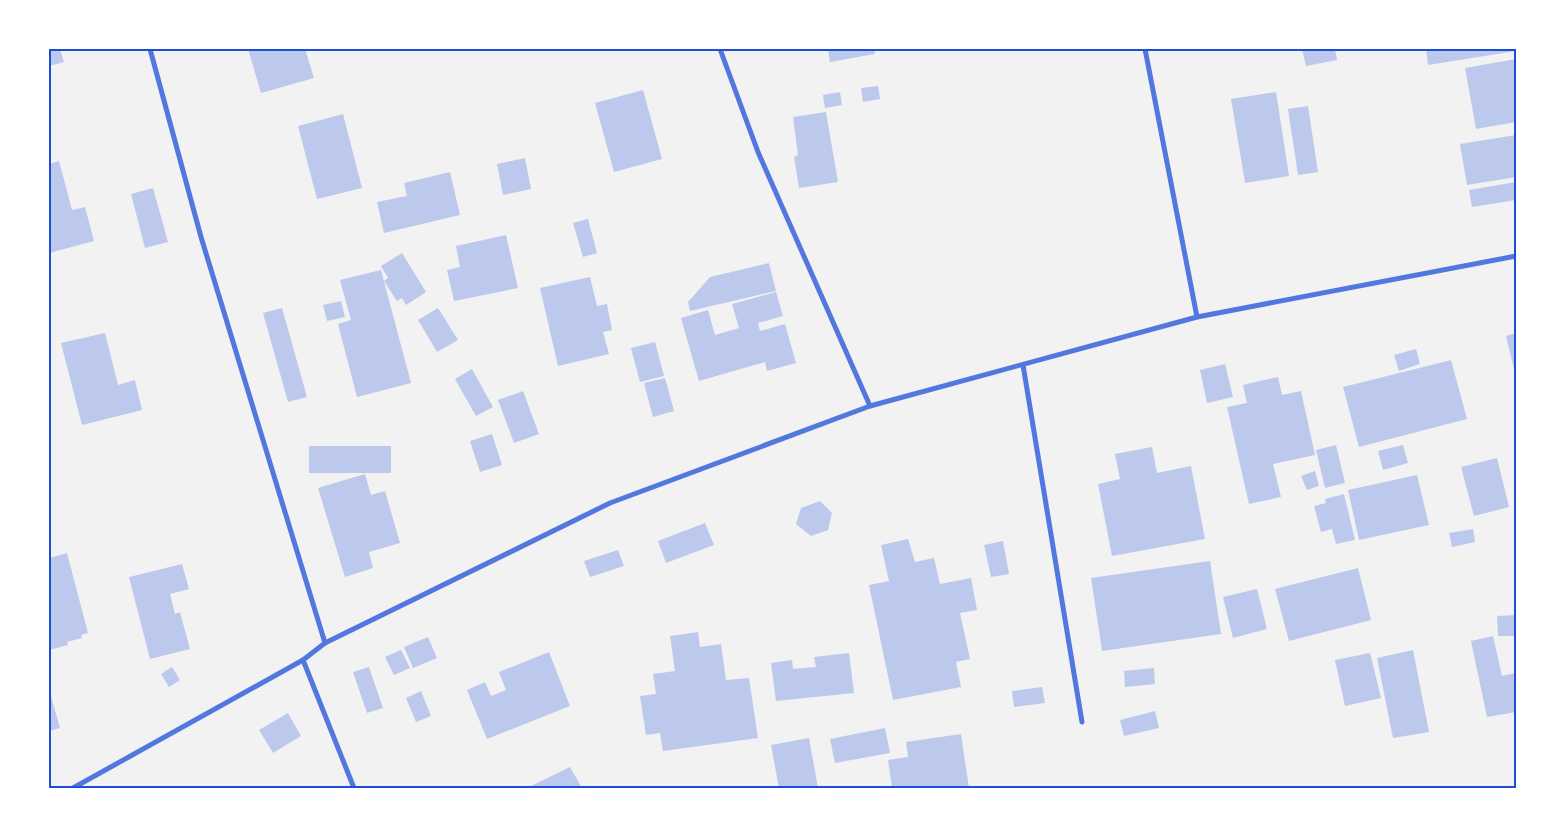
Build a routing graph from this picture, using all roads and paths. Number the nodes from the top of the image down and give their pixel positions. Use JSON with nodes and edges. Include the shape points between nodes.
{"nodes":[{"id":1,"x":150,"y":49,"type":"edge"},
{"id":2,"x":720,"y":49,"type":"edge"},
{"id":3,"x":1145,"y":49,"type":"edge"},
{"id":4,"x":1516,"y":256,"type":"edge"},
{"id":5,"x":1197,"y":317,"type":"junction"},
{"id":6,"x":1023,"y":365,"type":"junction"},
{"id":7,"x":870,"y":406,"type":"junction"},
{"id":8,"x":326,"y":643,"type":"junction"},
{"id":9,"x":303,"y":660,"type":"junction"},
{"id":10,"x":1082,"y":722,"type":"dead end"},
{"id":11,"x":72,"y":788,"type":"edge"},
{"id":12,"x":354,"y":788,"type":"edge"}],
"edges":[{"from":1,"to":8,"type":"street","via":[[201,237]]},
{"from":2,"to":7,"type":"street","via":[[758,152]]},
{"from":3,"to":5,"type":"street"},
{"from":4,"to":5,"type":"street"},
{"from":5,"to":6,"type":"street"},
{"from":6,"to":7,"type":"street"},
{"from":6,"to":10,"type":"street"},
{"from":7,"to":8,"type":"street","via":[[610,503]]},
{"from":8,"to":9,"type":"street"},
{"from":9,"to":11,"type":"street"},
{"from":9,"to":12,"type":"street"}]}
